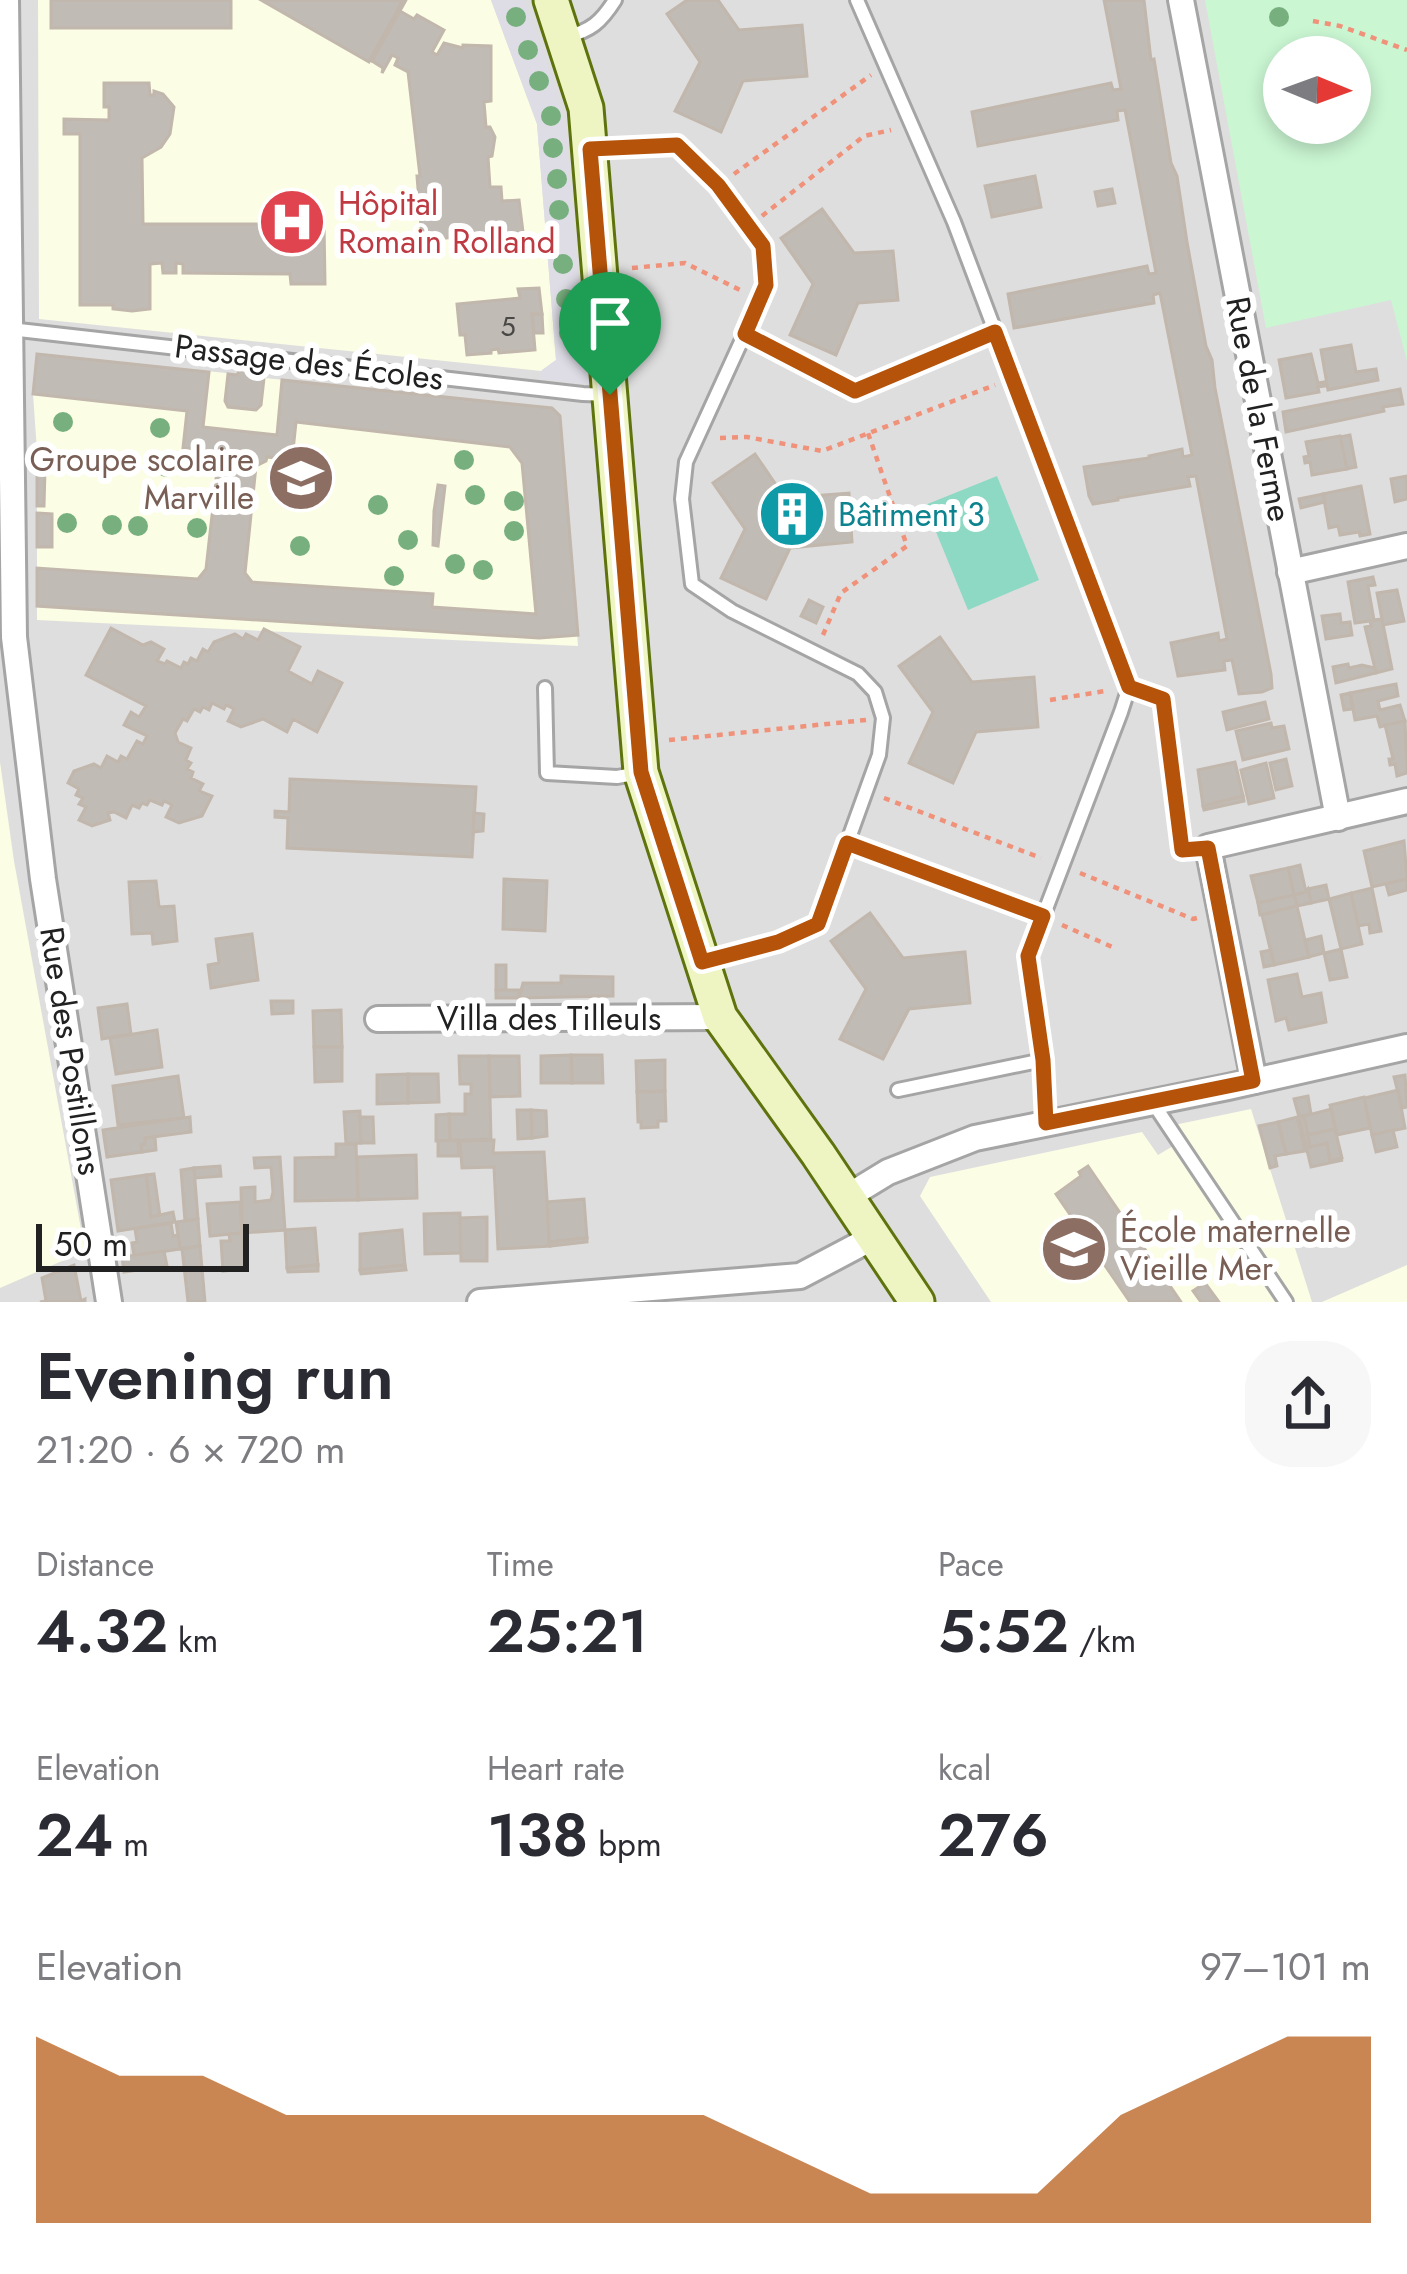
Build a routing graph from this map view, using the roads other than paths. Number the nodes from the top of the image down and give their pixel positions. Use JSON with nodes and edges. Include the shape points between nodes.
{"nodes":[{"id":1,"x":6,"y":0,"type":"edge"},
{"id":2,"x":551,"y":0,"type":"edge"},
{"id":3,"x":615,"y":0,"type":"edge"},
{"id":4,"x":857,"y":0,"type":"edge"},
{"id":5,"x":1181,"y":0,"type":"edge"},
{"id":6,"x":564,"y":38,"type":"junction"},
{"id":7,"x":590,"y":149,"type":"junction"},
{"id":8,"x":9,"y":328,"type":"junction"},
{"id":9,"x":610,"y":395,"type":"junction"},
{"id":10,"x":6,"y":462,"type":"edge"},
{"id":11,"x":6,"y":542,"type":"edge"},
{"id":12,"x":1407,"y":547,"type":"edge"},
{"id":13,"x":1291,"y":572,"type":"junction"},
{"id":14,"x":545,"y":688,"type":"dead end"},
{"id":15,"x":641,"y":772,"type":"junction"},
{"id":16,"x":1407,"y":801,"type":"edge"},
{"id":17,"x":1338,"y":818,"type":"junction"},
{"id":18,"x":702,"y":962,"type":"junction"},
{"id":19,"x":720,"y":1017,"type":"junction"},
{"id":20,"x":378,"y":1019,"type":"dead end"},
{"id":21,"x":1407,"y":1047,"type":"edge"},
{"id":22,"x":1043,"y":1060,"type":"junction"},
{"id":23,"x":1253,"y":1081,"type":"junction"},
{"id":24,"x":898,"y":1090,"type":"dead end"},
{"id":25,"x":1153,"y":1102,"type":"junction"},
{"id":26,"x":1046,"y":1123,"type":"junction"},
{"id":27,"x":847,"y":1197,"type":"junction"},
{"id":28,"x":872,"y":1238,"type":"junction"},
{"id":29,"x":602,"y":1297,"type":"edge"},
{"id":30,"x":109,"y":1302,"type":"edge"},
{"id":31,"x":480,"y":1302,"type":"edge"},
{"id":32,"x":917,"y":1302,"type":"edge"},
{"id":33,"x":1286,"y":1302,"type":"edge"}],
"edges":[{"from":1,"to":8,"type":"street","name":"Rue des Postillons"},
{"from":2,"to":6,"type":"street"},
{"from":3,"to":6,"type":"lane","via":[[601,21]]},
{"from":4,"to":22,"type":"lane","via":[[954,222],[1129,687],[1028,956]]},
{"from":5,"to":13,"type":"street","name":"Rue de la Ferme"},
{"from":6,"to":7,"type":"street"},
{"from":7,"to":9,"type":"street"},
{"from":7,"to":18,"type":"lane","via":[[677,145],[763,246],[766,285],[686,462],[692,584],[858,674],[883,718],[879,755],[818,924]]},
{"from":8,"to":9,"type":"lane","name":"Passage des Écoles"},
{"from":8,"to":10,"type":"street","name":"Rue des Postillons"},
{"from":9,"to":15,"type":"street"},
{"from":10,"to":11,"type":"street","name":"Rue des Postillons"},
{"from":11,"to":30,"type":"street","name":"Rue des Postillons","via":[[33,800]]},
{"from":12,"to":13,"type":"street"},
{"from":13,"to":17,"type":"street","name":"Rue de la Ferme"},
{"from":14,"to":15,"type":"lane","via":[[547,773]]},
{"from":15,"to":18,"type":"street"},
{"from":16,"to":17,"type":"street"},
{"from":17,"to":23,"type":"street","via":[[1208,848]]},
{"from":18,"to":19,"type":"street"},
{"from":19,"to":20,"type":"street","name":"Villa des Tilleuls"},
{"from":19,"to":27,"type":"street"},
{"from":21,"to":23,"type":"street"},
{"from":22,"to":24,"type":"lane"},
{"from":22,"to":26,"type":"lane"},
{"from":23,"to":25,"type":"street"},
{"from":25,"to":26,"type":"street"},
{"from":25,"to":33,"type":"lane"},
{"from":26,"to":27,"type":"street","via":[[975,1138]]},
{"from":27,"to":28,"type":"street"},
{"from":28,"to":29,"type":"street","via":[[800,1276]]},
{"from":28,"to":32,"type":"street"},
{"from":29,"to":31,"type":"street"}]}
